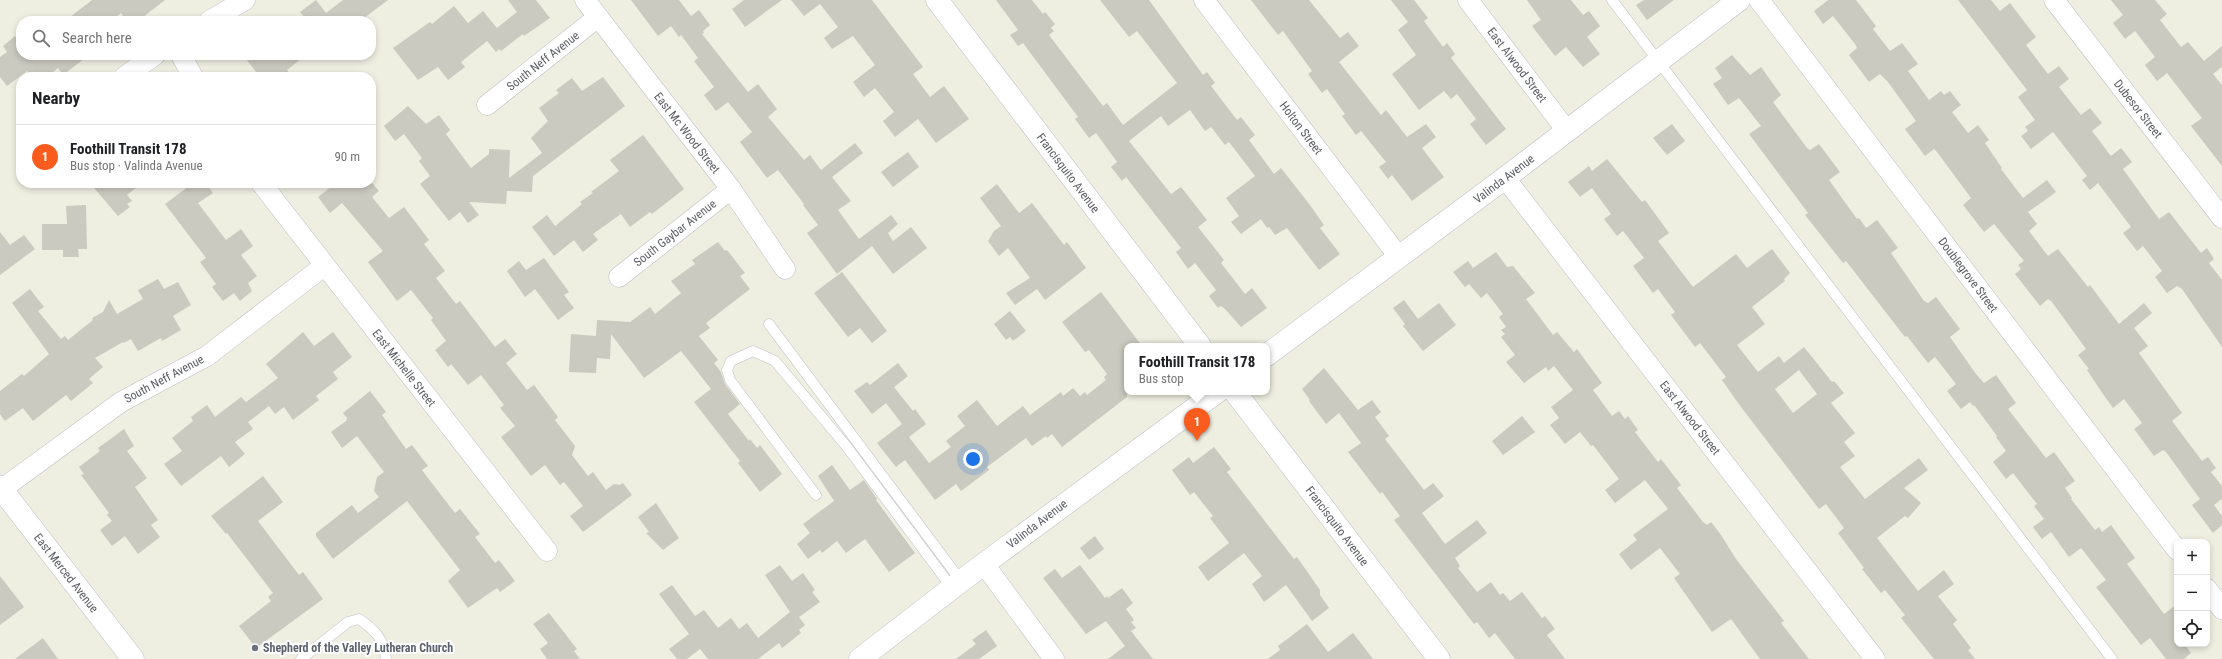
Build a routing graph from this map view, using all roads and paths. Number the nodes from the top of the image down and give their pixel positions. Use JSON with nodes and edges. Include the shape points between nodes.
{"nodes":[{"id":1,"x":245,"y":0,"type":"edge"},
{"id":2,"x":585,"y":0,"type":"edge"},
{"id":3,"x":937,"y":0,"type":"edge"},
{"id":4,"x":1204,"y":0,"type":"edge"},
{"id":5,"x":1468,"y":0,"type":"edge"},
{"id":6,"x":1612,"y":0,"type":"edge"},
{"id":7,"x":1739,"y":0,"type":"edge"},
{"id":8,"x":1759,"y":0,"type":"edge"},
{"id":9,"x":2054,"y":0,"type":"edge"},
{"id":10,"x":218,"y":16,"type":"edge"},
{"id":11,"x":598,"y":17,"type":"junction"},
{"id":12,"x":148,"y":60,"type":"edge"},
{"id":13,"x":184,"y":60,"type":"edge"},
{"id":14,"x":1658,"y":61,"type":"junction"},
{"id":15,"x":131,"y":72,"type":"edge"},
{"id":16,"x":190,"y":72,"type":"edge"},
{"id":17,"x":487,"y":105,"type":"dead end"},
{"id":18,"x":1567,"y":130,"type":"junction"},
{"id":19,"x":1505,"y":178,"type":"junction"},
{"id":20,"x":265,"y":188,"type":"edge"},
{"id":21,"x":731,"y":189,"type":"junction"},
{"id":22,"x":2222,"y":218,"type":"edge"},
{"id":23,"x":1399,"y":257,"type":"junction"},
{"id":24,"x":324,"y":266,"type":"junction"},
{"id":25,"x":785,"y":268,"type":"dead end"},
{"id":26,"x":619,"y":277,"type":"dead end"},
{"id":27,"x":769,"y":324,"type":"dead end"},
{"id":28,"x":1198,"y":343,"type":"edge"},
{"id":29,"x":1270,"y":353,"type":"edge"},
{"id":30,"x":1213,"y":395,"type":"edge"},
{"id":31,"x":1237,"y":395,"type":"edge"},
{"id":32,"x":1,"y":488,"type":"edge"},
{"id":33,"x":816,"y":495,"type":"dead end"},
{"id":34,"x":2174,"y":546,"type":"edge"},
{"id":35,"x":547,"y":552,"type":"dead end"},
{"id":36,"x":984,"y":564,"type":"junction"},
{"id":37,"x":956,"y":584,"type":"junction"},
{"id":38,"x":2210,"y":593,"type":"edge"},
{"id":39,"x":2222,"y":609,"type":"edge"},
{"id":40,"x":133,"y":659,"type":"edge"},
{"id":41,"x":301,"y":659,"type":"edge"},
{"id":42,"x":386,"y":659,"type":"edge"},
{"id":43,"x":860,"y":659,"type":"edge"},
{"id":44,"x":1054,"y":659,"type":"edge"},
{"id":45,"x":1439,"y":659,"type":"edge"},
{"id":46,"x":1875,"y":659,"type":"edge"},
{"id":47,"x":2112,"y":659,"type":"edge"}],
"edges":[{"from":1,"to":10,"type":"street"},
{"from":2,"to":11,"type":"street","name":"East Mc Wood Street"},
{"from":3,"to":28,"type":"main road","name":"Francisquito Avenue"},
{"from":4,"to":23,"type":"street","name":"Holton Street"},
{"from":5,"to":18,"type":"street","name":"East Alwood Street"},
{"from":6,"to":14,"type":"lane"},
{"from":7,"to":14,"type":"main road","name":"Valinda Avenue"},
{"from":8,"to":34,"type":"street","name":"Doublegrove Street"},
{"from":9,"to":22,"type":"street","name":"Dubesor Street"},
{"from":11,"to":17,"type":"street","name":"South Neff Avenue"},
{"from":11,"to":21,"type":"street","name":"East Mc Wood Street"},
{"from":12,"to":15,"type":"street"},
{"from":13,"to":16,"type":"street"},
{"from":14,"to":18,"type":"main road","name":"Valinda Avenue"},
{"from":14,"to":47,"type":"lane"},
{"from":18,"to":19,"type":"main road","name":"Valinda Avenue"},
{"from":19,"to":23,"type":"main road","name":"Valinda Avenue"},
{"from":19,"to":46,"type":"street","name":"East Alwood Street"},
{"from":20,"to":24,"type":"street","name":"East Michelle Street"},
{"from":21,"to":25,"type":"street","name":"East Mc Wood Street"},
{"from":21,"to":26,"type":"street","name":"South Gaybar Avenue"},
{"from":23,"to":29,"type":"main road","name":"Valinda Avenue"},
{"from":24,"to":32,"type":"street","name":"South Neff Avenue","via":[[207,356],[121,402]]},
{"from":24,"to":35,"type":"street","name":"East Michelle Street"},
{"from":27,"to":37,"type":"lane"},
{"from":30,"to":36,"type":"main road","name":"Valinda Avenue"},
{"from":31,"to":45,"type":"main road","name":"Francisquito Avenue"},
{"from":32,"to":40,"type":"main road","name":"East Merced Avenue"},
{"from":33,"to":37,"type":"lane","via":[[730,380],[727,370],[731,361],[753,352],[775,362]]},
{"from":36,"to":37,"type":"main road","name":"Valinda Avenue"},
{"from":36,"to":44,"type":"street"},
{"from":37,"to":43,"type":"main road","name":"Valinda Avenue"},
{"from":38,"to":39,"type":"street"},
{"from":41,"to":42,"type":"lane","via":[[348,622],[359,619],[377,634],[385,647]]}]}
